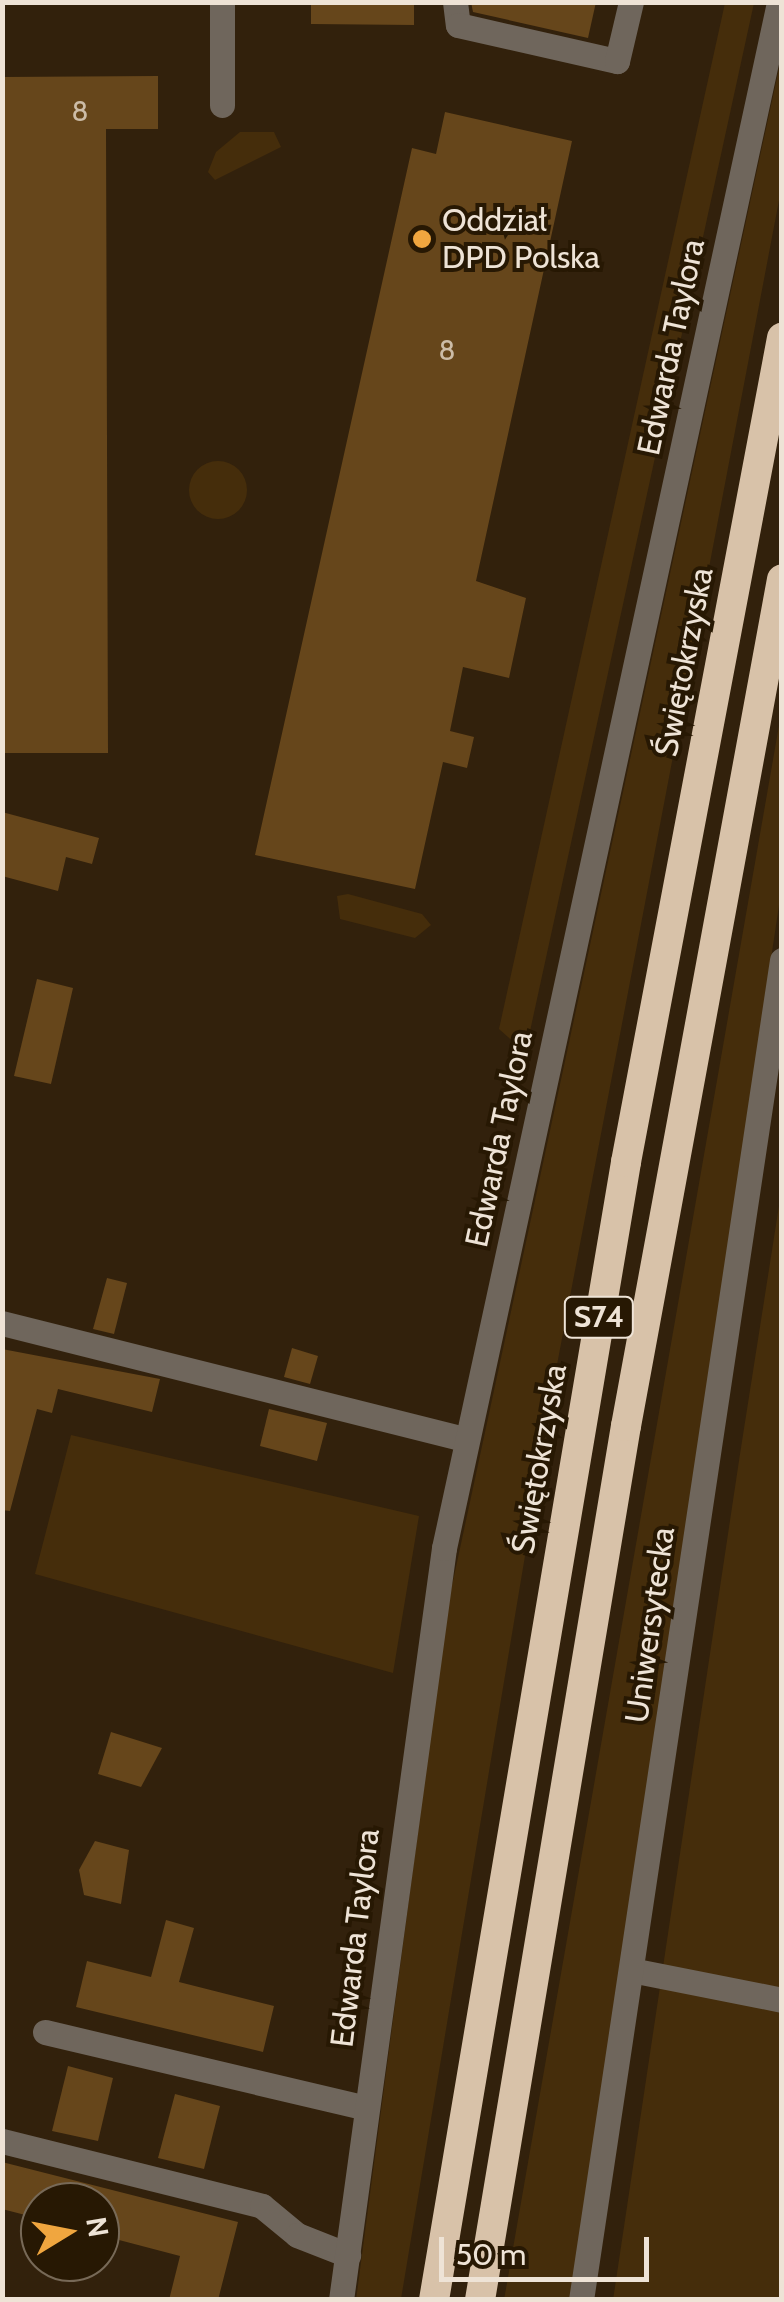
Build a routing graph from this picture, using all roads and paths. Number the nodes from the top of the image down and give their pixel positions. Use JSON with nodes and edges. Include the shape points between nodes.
{"nodes":[{"id":1,"x":222,"y":2,"type":"edge"},
{"id":2,"x":456,"y":2,"type":"edge"},
{"id":3,"x":630,"y":2,"type":"edge"},
{"id":4,"x":779,"y":2,"type":"edge"},
{"id":5,"x":222,"y":105,"type":"dead end"},
{"id":6,"x":782,"y":338,"type":"edge"},
{"id":7,"x":782,"y":580,"type":"edge"},
{"id":8,"x":782,"y":960,"type":"edge"},
{"id":9,"x":772,"y":1082,"type":"edge"},
{"id":10,"x":2,"y":1323,"type":"edge"},
{"id":11,"x":466,"y":1440,"type":"junction"},
{"id":12,"x":631,"y":1970,"type":"junction"},
{"id":13,"x":782,"y":2000,"type":"edge"},
{"id":14,"x":44,"y":2032,"type":"dead end"},
{"id":15,"x":366,"y":2108,"type":"junction"},
{"id":16,"x":2,"y":2141,"type":"edge"},
{"id":17,"x":348,"y":2255,"type":"junction"},
{"id":18,"x":342,"y":2300,"type":"edge"},
{"id":19,"x":434,"y":2300,"type":"edge"},
{"id":20,"x":480,"y":2300,"type":"edge"},
{"id":21,"x":580,"y":2300,"type":"edge"}],
"edges":[{"from":1,"to":5,"type":"street"},
{"from":2,"to":3,"type":"street","via":[[458,25],[616,62]]},
{"from":4,"to":11,"type":"street","name":"Edwarda Taylora"},
{"from":6,"to":19,"type":"highway","name":"Świętokrzyska","number":"S74","via":[[623,1181]]},
{"from":7,"to":20,"type":"highway","number":"S74","via":[[623,1444]]},
{"from":8,"to":9,"type":"street","name":"Uniwersytecka"},
{"from":9,"to":12,"type":"street","name":"Uniwersytecka"},
{"from":10,"to":11,"type":"street"},
{"from":11,"to":15,"type":"street","name":"Edwarda Taylora","via":[[422,1671]]},
{"from":12,"to":13,"type":"street"},
{"from":12,"to":21,"type":"street","name":"Uniwersytecka"},
{"from":14,"to":15,"type":"street"},
{"from":15,"to":17,"type":"street","name":"Edwarda Taylora"},
{"from":16,"to":17,"type":"street","via":[[262,2206],[297,2235]]},
{"from":17,"to":18,"type":"street","name":"Edwarda Taylora"}]}
